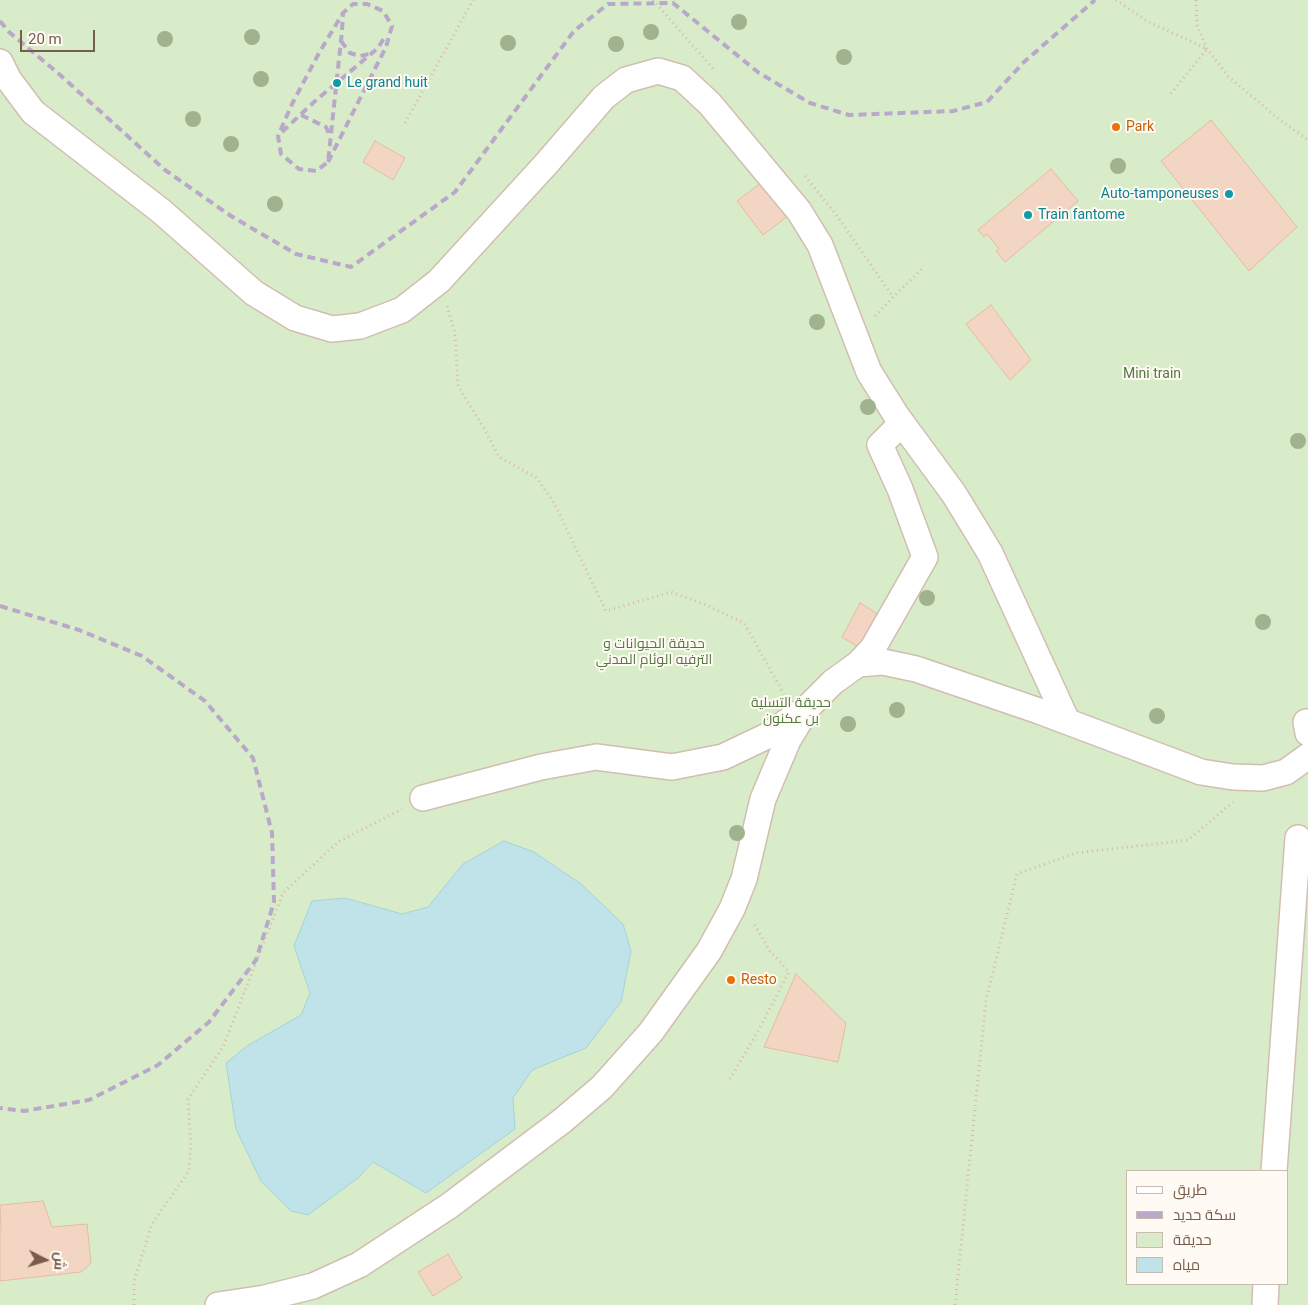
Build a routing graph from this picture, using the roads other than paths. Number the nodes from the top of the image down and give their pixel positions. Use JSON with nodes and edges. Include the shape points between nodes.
{"nodes":[{"id":1,"x":0,"y":62,"type":"edge"},
{"id":2,"x":902,"y":423,"type":"junction"},
{"id":3,"x":858,"y":664,"type":"junction"},
{"id":4,"x":802,"y":711,"type":"junction"},
{"id":5,"x":1067,"y":722,"type":"junction"},
{"id":6,"x":678,"y":747,"type":"dead end"},
{"id":7,"x":1308,"y":756,"type":"edge"},
{"id":8,"x":723,"y":757,"type":"junction"},
{"id":9,"x":422,"y":798,"type":"road end"},
{"id":10,"x":1298,"y":838,"type":"dead end"},
{"id":11,"x":1274,"y":1170,"type":"edge"},
{"id":12,"x":1266,"y":1285,"type":"edge"},
{"id":13,"x":218,"y":1305,"type":"edge"},
{"id":14,"x":1265,"y":1305,"type":"edge"}],
"edges":[{"from":1,"to":2,"type":"lane","via":[[34,112],[161,211],[254,293],[295,318],[332,329],[360,326],[402,310],[439,282],[604,97],[626,80],[658,71],[682,78],[710,104],[799,211],[820,245],[869,372]]},
{"from":2,"to":3,"type":"lane","via":[[880,446],[925,556],[873,648]]},
{"from":2,"to":5,"type":"lane","via":[[954,494],[990,554]]},
{"from":3,"to":4,"type":"lane"},
{"from":3,"to":5,"type":"lane","via":[[883,662],[916,669]]},
{"from":4,"to":8,"type":"lane","via":[[766,736]]},
{"from":4,"to":13,"type":"lane","via":[[764,799],[744,878],[732,909],[709,952],[651,1032],[602,1087],[449,1206],[359,1265],[313,1286]]},
{"from":5,"to":7,"type":"lane","via":[[1201,772],[1233,777],[1263,778],[1286,772]]},
{"from":6,"to":8,"type":"lane"},
{"from":8,"to":9,"type":"lane","via":[[672,767],[596,757],[541,767]]},
{"from":10,"to":11,"type":"lane"},
{"from":12,"to":14,"type":"lane"}]}
